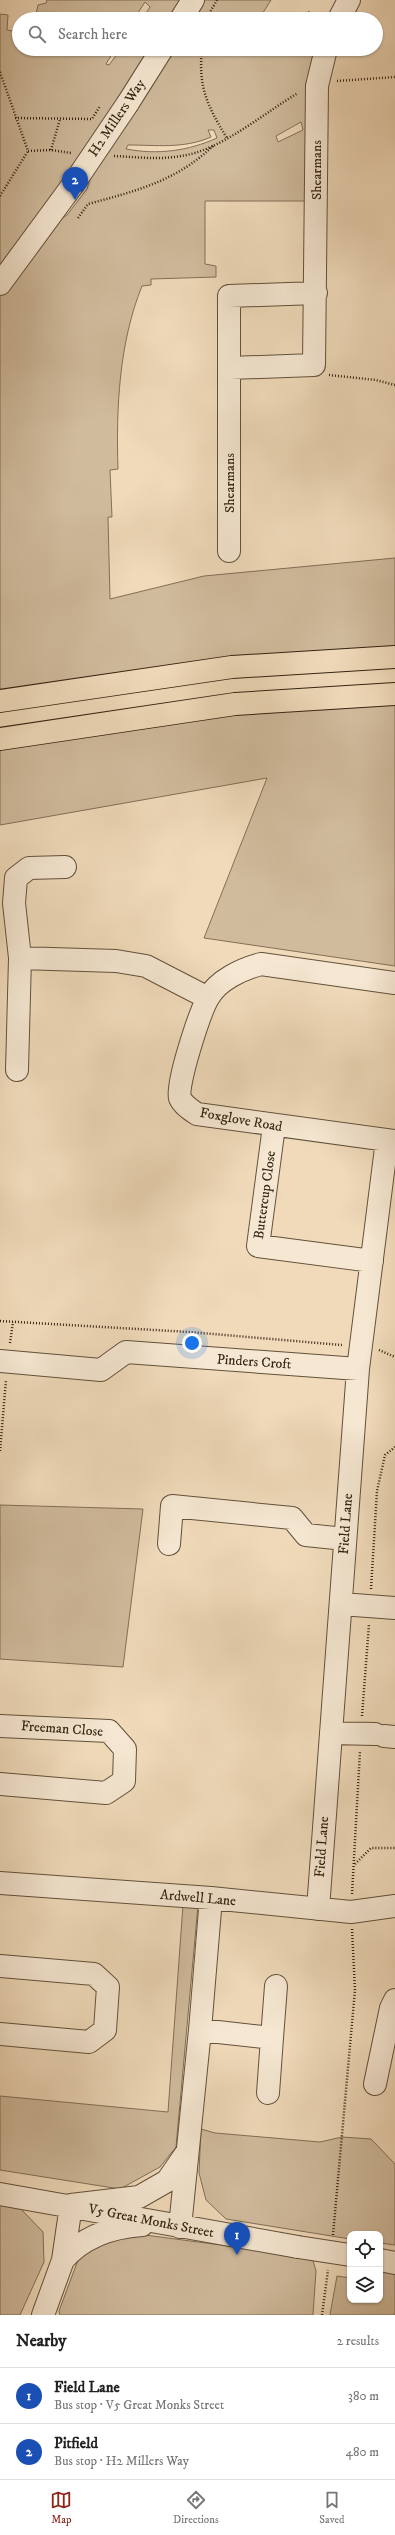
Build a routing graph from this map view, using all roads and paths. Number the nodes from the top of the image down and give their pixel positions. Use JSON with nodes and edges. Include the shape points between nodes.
{"nodes":[{"id":1,"x":193,"y":0,"type":"edge"},
{"id":2,"x":217,"y":0,"type":"edge"},
{"id":3,"x":349,"y":0,"type":"edge"},
{"id":4,"x":185,"y":12,"type":"edge"},
{"id":5,"x":210,"y":12,"type":"edge"},
{"id":6,"x":343,"y":12,"type":"edge"},
{"id":7,"x":158,"y":56,"type":"edge"},
{"id":8,"x":201,"y":56,"type":"edge"},
{"id":9,"x":324,"y":56,"type":"edge"},
{"id":10,"x":0,"y":72,"type":"edge"},
{"id":11,"x":100,"y":106,"type":"dead end"},
{"id":12,"x":15,"y":118,"type":"junction"},
{"id":13,"x":60,"y":119,"type":"junction"},
{"id":14,"x":217,"y":142,"type":"dead end"},
{"id":15,"x":51,"y":150,"type":"junction"},
{"id":16,"x":28,"y":151,"type":"junction"},
{"id":17,"x":76,"y":153,"type":"dead end"},
{"id":18,"x":112,"y":155,"type":"dead end"},
{"id":19,"x":0,"y":196,"type":"edge"},
{"id":20,"x":78,"y":218,"type":"dead end"},
{"id":21,"x":0,"y":284,"type":"edge"},
{"id":22,"x":316,"y":293,"type":"junction"},
{"id":23,"x":230,"y":368,"type":"junction"},
{"id":24,"x":327,"y":373,"type":"dead end"},
{"id":25,"x":395,"y":385,"type":"edge"},
{"id":26,"x":230,"y":551,"type":"dead end"},
{"id":27,"x":395,"y":657,"type":"edge"},
{"id":28,"x":395,"y":694,"type":"edge"},
{"id":29,"x":0,"y":701,"type":"edge"},
{"id":30,"x":0,"y":739,"type":"edge"},
{"id":31,"x":65,"y":867,"type":"dead end"},
{"id":32,"x":20,"y":958,"type":"junction"},
{"id":33,"x":395,"y":983,"type":"edge"},
{"id":34,"x":208,"y":998,"type":"junction"},
{"id":35,"x":17,"y":1070,"type":"dead end"},
{"id":36,"x":274,"y":1126,"type":"junction"},
{"id":37,"x":391,"y":1141,"type":"edge"},
{"id":38,"x":372,"y":1261,"type":"junction"},
{"id":39,"x":0,"y":1321,"type":"edge"},
{"id":40,"x":12,"y":1322,"type":"junction"},
{"id":41,"x":361,"y":1347,"type":"junction"},
{"id":42,"x":395,"y":1357,"type":"edge"},
{"id":43,"x":4,"y":1361,"type":"edge"},
{"id":44,"x":358,"y":1369,"type":"junction"},
{"id":45,"x":395,"y":1447,"type":"edge"},
{"id":46,"x":0,"y":1451,"type":"edge"},
{"id":47,"x":345,"y":1539,"type":"junction"},
{"id":48,"x":169,"y":1544,"type":"dead end"},
{"id":49,"x":341,"y":1604,"type":"junction"},
{"id":50,"x":370,"y":1607,"type":"junction"},
{"id":51,"x":395,"y":1608,"type":"edge"},
{"id":52,"x":0,"y":1726,"type":"edge"},
{"id":53,"x":331,"y":1733,"type":"junction"},
{"id":54,"x":379,"y":1735,"type":"edge"},
{"id":55,"x":0,"y":1784,"type":"edge"},
{"id":56,"x":395,"y":1848,"type":"edge"},
{"id":57,"x":354,"y":1864,"type":"junction"},
{"id":58,"x":0,"y":1883,"type":"edge"},
{"id":59,"x":212,"y":1898,"type":"junction"},
{"id":60,"x":318,"y":1909,"type":"junction"},
{"id":61,"x":351,"y":1912,"type":"junction"},
{"id":62,"x":394,"y":1913,"type":"edge"},
{"id":63,"x":0,"y":1966,"type":"edge"},
{"id":64,"x":276,"y":1986,"type":"dead end"},
{"id":65,"x":395,"y":2000,"type":"edge"},
{"id":66,"x":200,"y":2030,"type":"junction"},
{"id":67,"x":0,"y":2034,"type":"edge"},
{"id":68,"x":272,"y":2038,"type":"junction"},
{"id":69,"x":375,"y":2084,"type":"dead end"},
{"id":70,"x":268,"y":2093,"type":"dead end"},
{"id":71,"x":188,"y":2149,"type":"junction"},
{"id":72,"x":0,"y":2194,"type":"edge"},
{"id":73,"x":71,"y":2205,"type":"junction"},
{"id":74,"x":169,"y":2225,"type":"junction"},
{"id":75,"x":333,"y":2239,"type":"dead end"},
{"id":76,"x":347,"y":2255,"type":"edge"},
{"id":77,"x":63,"y":2260,"type":"junction"},
{"id":78,"x":383,"y":2261,"type":"edge"},
{"id":79,"x":329,"y":2262,"type":"dead end"},
{"id":80,"x":395,"y":2263,"type":"edge"},
{"id":81,"x":43,"y":2315,"type":"edge"},
{"id":82,"x":322,"y":2315,"type":"edge"}],
"edges":[{"from":1,"to":4,"type":"street"},
{"from":2,"to":5,"type":"path"},
{"from":3,"to":6,"type":"street"},
{"from":7,"to":21,"type":"street","name":"H2 Millers Way","bridge":true,"via":[[72,186]]},
{"from":8,"to":18,"type":"path","via":[[200,72],[203,93],[226,138],[183,156],[162,158]]},
{"from":9,"to":22,"type":"street","name":"Shearmans","via":[[317,86]]},
{"from":10,"to":12,"type":"path"},
{"from":11,"to":13,"type":"path","via":[[92,119]]},
{"from":12,"to":13,"type":"path"},
{"from":12,"to":16,"type":"path"},
{"from":13,"to":15,"type":"path"},
{"from":14,"to":20,"type":"path","via":[[196,162],[165,180],[88,204]]},
{"from":15,"to":16,"type":"path"},
{"from":15,"to":17,"type":"path"},
{"from":16,"to":19,"type":"path"},
{"from":22,"to":23,"type":"street","name":"Shearmans","via":[[314,364]]},
{"from":22,"to":23,"type":"street","name":"Shearmans","via":[[229,296]]},
{"from":23,"to":26,"type":"street","name":"Shearmans"},
{"from":24,"to":25,"type":"path","via":[[331,376],[376,380]]},
{"from":27,"to":29,"type":"highway","via":[[232,667]]},
{"from":28,"to":30,"type":"highway","via":[[235,704]]},
{"from":31,"to":32,"type":"street","via":[[29,868],[16,878],[14,903]]},
{"from":32,"to":34,"type":"street","via":[[116,961],[146,966]]},
{"from":32,"to":35,"type":"street"},
{"from":33,"to":34,"type":"street","name":"Foxglove Road","via":[[261,964],[241,969]]},
{"from":34,"to":36,"type":"street","name":"Foxglove Road","via":[[180,1080],[180,1098],[188,1109],[197,1114]]},
{"from":36,"to":37,"type":"street","name":"Foxglove Road"},
{"from":36,"to":38,"type":"street","name":"Buttercup Close","via":[[258,1246]]},
{"from":37,"to":38,"type":"street","name":"Field Lane"},
{"from":38,"to":41,"type":"street","name":"Field Lane"},
{"from":39,"to":40,"type":"path"},
{"from":40,"to":41,"type":"path","via":[[189,1332]]},
{"from":40,"to":43,"type":"path"},
{"from":41,"to":42,"type":"path","via":[[374,1348]]},
{"from":41,"to":44,"type":"street","name":"Field Lane"},
{"from":43,"to":44,"type":"street","name":"Pinders Croft","via":[[101,1370],[126,1352]]},
{"from":43,"to":46,"type":"path"},
{"from":44,"to":47,"type":"street","name":"Field Lane"},
{"from":45,"to":50,"type":"path","via":[[385,1455],[377,1491]]},
{"from":47,"to":48,"type":"street","via":[[306,1535],[292,1518],[172,1506]]},
{"from":47,"to":49,"type":"street","name":"Field Lane"},
{"from":49,"to":50,"type":"street"},
{"from":49,"to":53,"type":"street","name":"Field Lane"},
{"from":50,"to":51,"type":"street"},
{"from":50,"to":54,"type":"path"},
{"from":52,"to":55,"type":"street","name":"Freeman Close","via":[[109,1731],[125,1749],[124,1781],[106,1793]]},
{"from":53,"to":54,"type":"street"},
{"from":53,"to":60,"type":"street","name":"Field Lane"},
{"from":54,"to":57,"type":"path"},
{"from":56,"to":57,"type":"path","via":[[371,1848]]},
{"from":57,"to":61,"type":"path"},
{"from":58,"to":59,"type":"street","name":"Ardwell Lane"},
{"from":59,"to":60,"type":"street","name":"Ardwell Lane"},
{"from":59,"to":66,"type":"street"},
{"from":60,"to":61,"type":"street","name":"Ardwell Lane"},
{"from":61,"to":62,"type":"street","name":"Ardwell Lane"},
{"from":61,"to":75,"type":"path","via":[[355,1990]]},
{"from":63,"to":67,"type":"street","via":[[94,1974],[108,1987],[105,2030],[89,2042]]},
{"from":64,"to":68,"type":"street"},
{"from":65,"to":69,"type":"street","via":[[390,2008]]},
{"from":66,"to":68,"type":"street"},
{"from":66,"to":71,"type":"street"},
{"from":68,"to":70,"type":"street"},
{"from":71,"to":73,"type":"street","via":[[167,2181],[139,2197]]},
{"from":71,"to":74,"type":"street"},
{"from":72,"to":73,"type":"street","name":"V5 Great Monks Street"},
{"from":73,"to":74,"type":"street","name":"V5 Great Monks Street"},
{"from":73,"to":77,"type":"street"},
{"from":74,"to":76,"type":"street","name":"V5 Great Monks Street","bridge":true},
{"from":74,"to":77,"type":"street","via":[[119,2227],[75,2246]]},
{"from":77,"to":81,"type":"street"},
{"from":78,"to":80,"type":"street"},
{"from":79,"to":82,"type":"path"}]}
